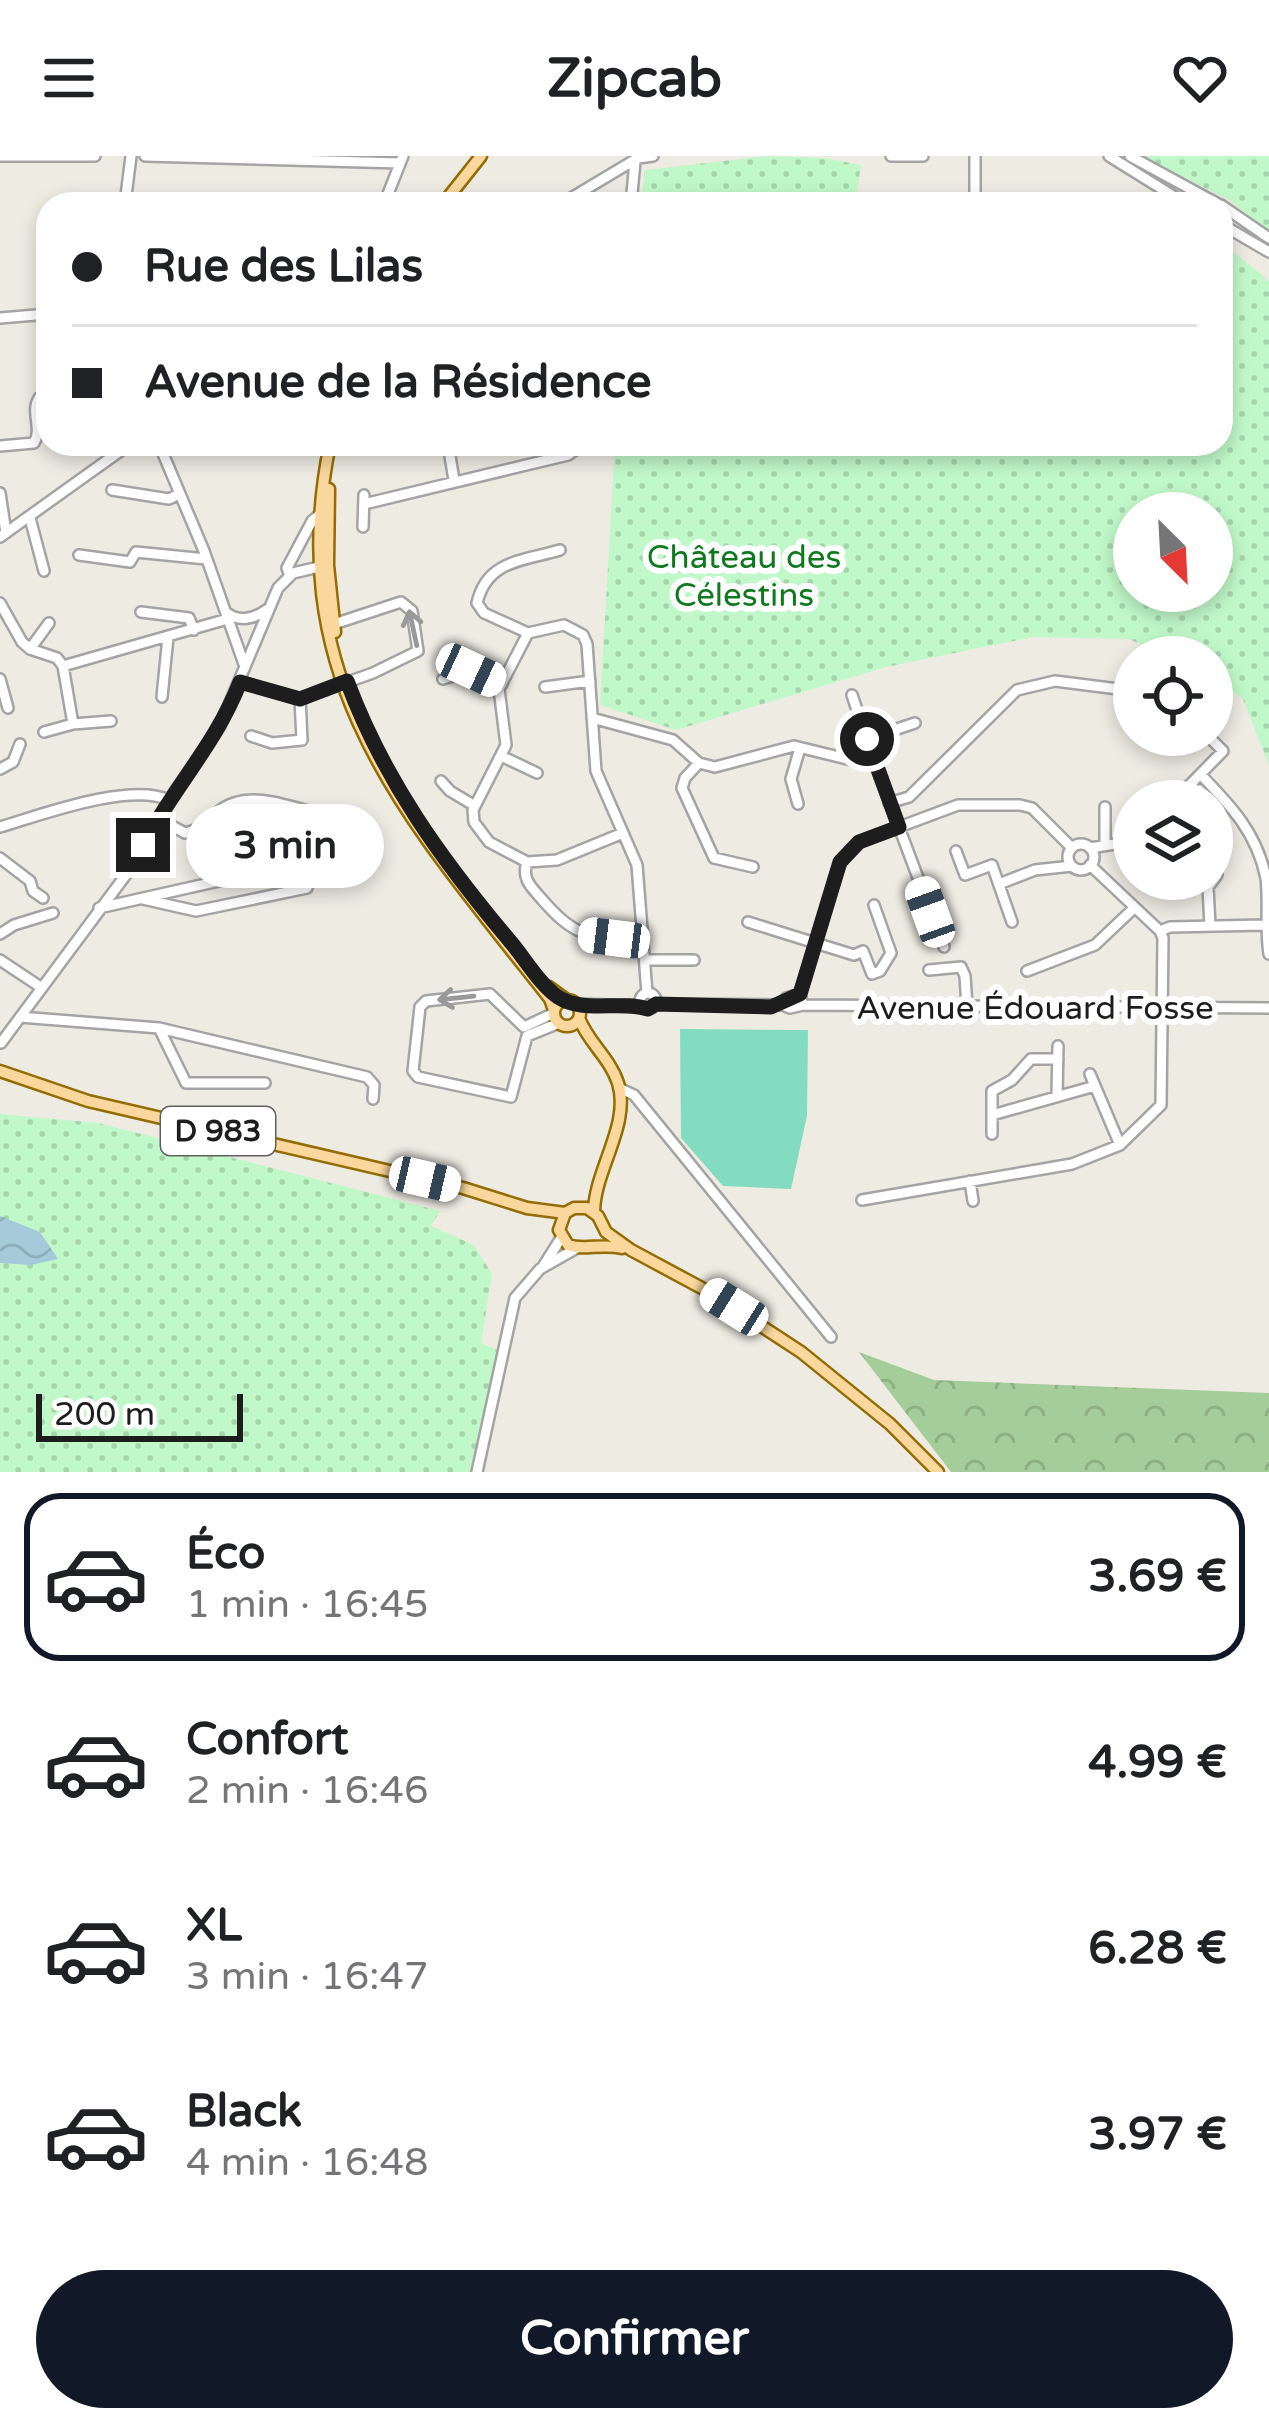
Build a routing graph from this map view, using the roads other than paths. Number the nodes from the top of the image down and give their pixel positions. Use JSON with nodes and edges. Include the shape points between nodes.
{"nodes":[{"id":1,"x":0,"y":156,"type":"edge"},
{"id":2,"x":95,"y":156,"type":"edge"},
{"id":3,"x":131,"y":156,"type":"edge"},
{"id":4,"x":145,"y":156,"type":"edge"},
{"id":5,"x":483,"y":156,"type":"edge"},
{"id":6,"x":653,"y":156,"type":"edge"},
{"id":7,"x":891,"y":156,"type":"edge"},
{"id":8,"x":923,"y":156,"type":"edge"},
{"id":9,"x":975,"y":156,"type":"edge"},
{"id":10,"x":1109,"y":156,"type":"edge"},
{"id":11,"x":1130,"y":156,"type":"edge"},
{"id":12,"x":636,"y":158,"type":"edge"},
{"id":13,"x":401,"y":160,"type":"edge"},
{"id":14,"x":126,"y":192,"type":"edge"},
{"id":15,"x":389,"y":192,"type":"edge"},
{"id":16,"x":455,"y":192,"type":"edge"},
{"id":17,"x":581,"y":192,"type":"edge"},
{"id":18,"x":632,"y":192,"type":"edge"},
{"id":19,"x":975,"y":192,"type":"edge"},
{"id":20,"x":1167,"y":192,"type":"edge"},
{"id":21,"x":1196,"y":192,"type":"edge"},
{"id":22,"x":1233,"y":214,"type":"edge"},
{"id":23,"x":1233,"y":231,"type":"edge"},
{"id":24,"x":1269,"y":238,"type":"edge"},
{"id":25,"x":1269,"y":252,"type":"edge"},
{"id":26,"x":36,"y":315,"type":"edge"},
{"id":27,"x":0,"y":318,"type":"edge"},
{"id":28,"x":36,"y":439,"type":"edge"},
{"id":29,"x":0,"y":446,"type":"edge"},
{"id":30,"x":114,"y":456,"type":"edge"},
{"id":31,"x":164,"y":456,"type":"edge"},
{"id":32,"x":329,"y":456,"type":"edge"},
{"id":33,"x":331,"y":456,"type":"edge"},
{"id":34,"x":450,"y":456,"type":"edge"},
{"id":35,"x":563,"y":456,"type":"edge"},
{"id":36,"x":454,"y":480,"type":"junction"},
{"id":37,"x":112,"y":490,"type":"dead end"},
{"id":38,"x":0,"y":494,"type":"edge"},
{"id":39,"x":178,"y":494,"type":"junction"},
{"id":40,"x":30,"y":518,"type":"junction"},
{"id":41,"x":315,"y":518,"type":"junction"},
{"id":42,"x":363,"y":526,"type":"dead end"},
{"id":43,"x":3,"y":535,"type":"edge"},
{"id":44,"x":560,"y":550,"type":"dead end"},
{"id":45,"x":79,"y":555,"type":"dead end"},
{"id":46,"x":206,"y":559,"type":"junction"},
{"id":47,"x":324,"y":566,"type":"junction"},
{"id":48,"x":44,"y":571,"type":"dead end"},
{"id":49,"x":290,"y":575,"type":"junction"},
{"id":50,"x":268,"y":607,"type":"junction"},
{"id":51,"x":2,"y":611,"type":"edge"},
{"id":52,"x":142,"y":612,"type":"dead end"},
{"id":53,"x":235,"y":619,"type":"junction"},
{"id":54,"x":49,"y":623,"type":"dead end"},
{"id":55,"x":334,"y":624,"type":"junction"},
{"id":56,"x":194,"y":630,"type":"junction"},
{"id":57,"x":528,"y":633,"type":"junction"},
{"id":58,"x":257,"y":636,"type":"junction"},
{"id":59,"x":168,"y":637,"type":"junction"},
{"id":60,"x":239,"y":642,"type":"junction"},
{"id":61,"x":30,"y":649,"type":"junction"},
{"id":62,"x":63,"y":666,"type":"junction"},
{"id":63,"x":245,"y":667,"type":"junction"},
{"id":64,"x":0,"y":679,"type":"edge"},
{"id":65,"x":443,"y":679,"type":"dead end"},
{"id":66,"x":590,"y":680,"type":"junction"},
{"id":67,"x":240,"y":682,"type":"junction"},
{"id":68,"x":345,"y":682,"type":"junction"},
{"id":69,"x":502,"y":684,"type":"junction"},
{"id":70,"x":545,"y":687,"type":"dead end"},
{"id":71,"x":1113,"y":688,"type":"edge"},
{"id":72,"x":852,"y":695,"type":"dead end"},
{"id":73,"x":162,"y":697,"type":"dead end"},
{"id":74,"x":300,"y":699,"type":"junction"},
{"id":75,"x":8,"y":708,"type":"dead end"},
{"id":76,"x":592,"y":718,"type":"junction"},
{"id":77,"x":111,"y":721,"type":"dead end"},
{"id":78,"x":915,"y":723,"type":"dead end"},
{"id":79,"x":73,"y":724,"type":"junction"},
{"id":80,"x":44,"y":732,"type":"dead end"},
{"id":81,"x":251,"y":736,"type":"dead end"},
{"id":82,"x":867,"y":739,"type":"junction"},
{"id":83,"x":20,"y":744,"type":"dead end"},
{"id":84,"x":800,"y":748,"type":"junction"},
{"id":85,"x":501,"y":756,"type":"junction"},
{"id":86,"x":1219,"y":756,"type":"edge"},
{"id":87,"x":699,"y":763,"type":"junction"},
{"id":88,"x":876,"y":766,"type":"junction"},
{"id":89,"x":0,"y":770,"type":"edge"},
{"id":90,"x":537,"y":773,"type":"dead end"},
{"id":91,"x":1201,"y":775,"type":"junction"},
{"id":92,"x":1196,"y":780,"type":"edge"},
{"id":93,"x":441,"y":781,"type":"dead end"},
{"id":94,"x":169,"y":800,"type":"junction"},
{"id":95,"x":889,"y":803,"type":"junction"},
{"id":96,"x":798,"y":804,"type":"dead end"},
{"id":97,"x":476,"y":806,"type":"junction"},
{"id":98,"x":1105,"y":807,"type":"dead end"},
{"id":99,"x":213,"y":817,"type":"junction"},
{"id":100,"x":157,"y":818,"type":"junction"},
{"id":101,"x":0,"y":826,"type":"edge"},
{"id":102,"x":899,"y":827,"type":"junction"},
{"id":103,"x":623,"y":833,"type":"junction"},
{"id":104,"x":317,"y":834,"type":"dead end"},
{"id":105,"x":260,"y":835,"type":"dead end"},
{"id":106,"x":1113,"y":844,"type":"edge"},
{"id":107,"x":1105,"y":845,"type":"junction"},
{"id":108,"x":1072,"y":848,"type":"junction"},
{"id":109,"x":1090,"y":848,"type":"junction"},
{"id":110,"x":956,"y":851,"type":"dead end"},
{"id":111,"x":0,"y":858,"type":"edge"},
{"id":112,"x":527,"y":862,"type":"junction"},
{"id":113,"x":1072,"y":866,"type":"junction"},
{"id":114,"x":1090,"y":866,"type":"junction"},
{"id":115,"x":753,"y":867,"type":"dead end"},
{"id":116,"x":999,"y":884,"type":"junction"},
{"id":117,"x":43,"y":898,"type":"dead end"},
{"id":118,"x":143,"y":899,"type":"junction"},
{"id":119,"x":1209,"y":900,"type":"edge"},
{"id":120,"x":874,"y":905,"type":"dead end"},
{"id":121,"x":99,"y":908,"type":"junction"},
{"id":122,"x":1133,"y":909,"type":"junction"},
{"id":123,"x":53,"y":914,"type":"dead end"},
{"id":124,"x":748,"y":922,"type":"dead end"},
{"id":125,"x":1012,"y":922,"type":"dead end"},
{"id":126,"x":1264,"y":925,"type":"junction"},
{"id":127,"x":1210,"y":926,"type":"junction"},
{"id":128,"x":1160,"y":931,"type":"junction"},
{"id":129,"x":0,"y":934,"type":"edge"},
{"id":130,"x":641,"y":938,"type":"junction"},
{"id":131,"x":887,"y":942,"type":"junction"},
{"id":132,"x":817,"y":943,"type":"junction"},
{"id":133,"x":944,"y":947,"type":"dead end"},
{"id":134,"x":863,"y":951,"type":"junction"},
{"id":135,"x":1269,"y":954,"type":"edge"},
{"id":136,"x":0,"y":960,"type":"edge"},
{"id":137,"x":647,"y":960,"type":"junction"},
{"id":138,"x":694,"y":961,"type":"dead end"},
{"id":139,"x":929,"y":970,"type":"dead end"},
{"id":140,"x":1027,"y":971,"type":"dead end"},
{"id":141,"x":42,"y":988,"type":"junction"},
{"id":142,"x":647,"y":993,"type":"junction"},
{"id":143,"x":802,"y":999,"type":"junction"},
{"id":144,"x":656,"y":1004,"type":"junction"},
{"id":145,"x":642,"y":1006,"type":"junction"},
{"id":146,"x":967,"y":1007,"type":"junction"},
{"id":147,"x":1162,"y":1008,"type":"junction"},
{"id":148,"x":1268,"y":1008,"type":"edge"},
{"id":149,"x":576,"y":1009,"type":"junction"},
{"id":150,"x":20,"y":1017,"type":"junction"},
{"id":151,"x":559,"y":1018,"type":"junction"},
{"id":152,"x":159,"y":1028,"type":"junction"},
{"id":153,"x":1,"y":1043,"type":"edge"},
{"id":154,"x":612,"y":1069,"type":"junction"},
{"id":155,"x":0,"y":1071,"type":"edge"},
{"id":156,"x":1090,"y":1074,"type":"dead end"},
{"id":157,"x":266,"y":1083,"type":"dead end"},
{"id":158,"x":1095,"y":1086,"type":"junction"},
{"id":159,"x":619,"y":1088,"type":"junction"},
{"id":160,"x":1057,"y":1096,"type":"junction"},
{"id":161,"x":373,"y":1099,"type":"dead end"},
{"id":162,"x":992,"y":1114,"type":"junction"},
{"id":163,"x":992,"y":1134,"type":"dead end"},
{"id":164,"x":1120,"y":1145,"type":"junction"},
{"id":165,"x":598,"y":1178,"type":"junction"},
{"id":166,"x":970,"y":1181,"type":"junction"},
{"id":167,"x":862,"y":1200,"type":"dead end"},
{"id":168,"x":973,"y":1202,"type":"dead end"},
{"id":169,"x":579,"y":1207,"type":"junction"},
{"id":170,"x":527,"y":1208,"type":"junction"},
{"id":171,"x":594,"y":1211,"type":"junction"},
{"id":172,"x":565,"y":1213,"type":"junction"},
{"id":173,"x":602,"y":1227,"type":"junction"},
{"id":174,"x":560,"y":1234,"type":"junction"},
{"id":175,"x":596,"y":1243,"type":"junction"},
{"id":176,"x":578,"y":1249,"type":"junction"},
{"id":177,"x":631,"y":1250,"type":"junction"},
{"id":178,"x":540,"y":1269,"type":"junction"},
{"id":179,"x":831,"y":1337,"type":"dead end"},
{"id":180,"x":477,"y":1472,"type":"edge"},
{"id":181,"x":938,"y":1472,"type":"edge"}],
"edges":[{"from":1,"to":2,"type":"street"},
{"from":3,"to":14,"type":"street"},
{"from":4,"to":13,"type":"street"},
{"from":5,"to":16,"type":"main road"},
{"from":6,"to":12,"type":"street"},
{"from":7,"to":8,"type":"street"},
{"from":9,"to":19,"type":"street"},
{"from":10,"to":20,"type":"street"},
{"from":11,"to":21,"type":"street"},
{"from":12,"to":17,"type":"street"},
{"from":12,"to":18,"type":"street"},
{"from":13,"to":15,"type":"street"},
{"from":22,"to":24,"type":"street"},
{"from":23,"to":25,"type":"street"},
{"from":26,"to":27,"type":"street"},
{"from":28,"to":29,"type":"street"},
{"from":30,"to":40,"type":"street"},
{"from":31,"to":39,"type":"street"},
{"from":32,"to":41,"type":"main road"},
{"from":33,"to":47,"type":"main road"},
{"from":34,"to":36,"type":"street"},
{"from":35,"to":36,"type":"street"},
{"from":36,"to":42,"type":"street","via":[[364,499]]},
{"from":37,"to":39,"type":"street"},
{"from":38,"to":43,"type":"street"},
{"from":39,"to":46,"type":"street"},
{"from":40,"to":43,"type":"street"},
{"from":40,"to":48,"type":"street"},
{"from":41,"to":47,"type":"main road"},
{"from":41,"to":49,"type":"street"},
{"from":44,"to":57,"type":"street","via":[[489,573],[478,595],[484,614]]},
{"from":45,"to":46,"type":"street"},
{"from":46,"to":53,"type":"street"},
{"from":47,"to":49,"type":"street"},
{"from":47,"to":55,"type":"main road"},
{"from":47,"to":68,"type":"main road","via":[[323,608]]},
{"from":49,"to":50,"type":"street"},
{"from":50,"to":53,"type":"street"},
{"from":50,"to":58,"type":"street"},
{"from":51,"to":61,"type":"street"},
{"from":52,"to":56,"type":"street","via":[[189,618]]},
{"from":53,"to":56,"type":"street"},
{"from":53,"to":58,"type":"street","via":[[254,623]]},
{"from":53,"to":60,"type":"street"},
{"from":54,"to":61,"type":"street"},
{"from":55,"to":68,"type":"main road"},
{"from":68,"to":55,"type":"street","one_way":true,"via":[[418,651],[412,611],[401,602]]},
{"from":56,"to":59,"type":"street"},
{"from":57,"to":66,"type":"street","via":[[564,625],[583,635]]},
{"from":57,"to":69,"type":"street"},
{"from":58,"to":60,"type":"street","via":[[248,646]]},
{"from":58,"to":63,"type":"street"},
{"from":59,"to":62,"type":"street"},
{"from":59,"to":73,"type":"street"},
{"from":60,"to":63,"type":"street"},
{"from":61,"to":62,"type":"street"},
{"from":62,"to":79,"type":"street"},
{"from":63,"to":67,"type":"street"},
{"from":64,"to":75,"type":"street"},
{"from":65,"to":69,"type":"street","via":[[471,670]]},
{"from":66,"to":70,"type":"street"},
{"from":66,"to":76,"type":"street"},
{"from":67,"to":74,"type":"street"},
{"from":67,"to":94,"type":"street"},
{"from":68,"to":74,"type":"street"},
{"from":68,"to":149,"type":"main road","via":[[424,833],[536,973]]},
{"from":68,"to":151,"type":"main road","via":[[402,808]]},
{"from":69,"to":85,"type":"street"},
{"from":71,"to":95,"type":"street","via":[[1055,680],[1017,690],[909,797]]},
{"from":72,"to":82,"type":"street"},
{"from":74,"to":81,"type":"street","via":[[302,740]]},
{"from":76,"to":87,"type":"street","via":[[673,740]]},
{"from":76,"to":103,"type":"street","via":[[596,771]]},
{"from":77,"to":79,"type":"street"},
{"from":78,"to":82,"type":"street"},
{"from":79,"to":80,"type":"street"},
{"from":82,"to":88,"type":"street"},
{"from":83,"to":89,"type":"street","via":[[14,762]]},
{"from":84,"to":87,"type":"street","via":[[716,767]]},
{"from":84,"to":88,"type":"street"},
{"from":84,"to":96,"type":"street","via":[[791,779]]},
{"from":85,"to":90,"type":"street"},
{"from":85,"to":97,"type":"street"},
{"from":86,"to":91,"type":"street"},
{"from":87,"to":115,"type":"street","via":[[682,788],[714,858]]},
{"from":88,"to":95,"type":"street"},
{"from":91,"to":92,"type":"street"},
{"from":91,"to":126,"type":"street","via":[[1241,816],[1265,876]]},
{"from":93,"to":97,"type":"street"},
{"from":94,"to":100,"type":"street"},
{"from":94,"to":101,"type":"street","via":[[111,798]]},
{"from":95,"to":102,"type":"street"},
{"from":97,"to":112,"type":"street","via":[[474,822],[489,842]]},
{"from":98,"to":107,"type":"street"},
{"from":99,"to":100,"type":"street","via":[[185,833]]},
{"from":99,"to":104,"type":"street","via":[[229,805],[269,800],[315,813]]},
{"from":99,"to":105,"type":"street","via":[[232,833]]},
{"from":100,"to":121,"type":"street"},
{"from":102,"to":108,"type":"street","via":[[958,806],[1027,806]]},
{"from":102,"to":132,"type":"street","via":[[859,842],[840,862]]},
{"from":102,"to":133,"type":"street"},
{"from":103,"to":112,"type":"street","via":[[556,860]]},
{"from":103,"to":130,"type":"street","via":[[637,865]]},
{"from":106,"to":107,"type":"street"},
{"from":107,"to":109,"type":"street"},
{"from":108,"to":109,"type":"street"},
{"from":108,"to":113,"type":"street"},
{"from":109,"to":114,"type":"street"},
{"from":110,"to":116,"type":"street","via":[[965,874],[992,865]]},
{"from":111,"to":117,"type":"street"},
{"from":112,"to":130,"type":"street","via":[[528,884],[563,925]]},
{"from":113,"to":114,"type":"street"},
{"from":113,"to":116,"type":"street"},
{"from":114,"to":122,"type":"street"},
{"from":116,"to":125,"type":"street"},
{"from":118,"to":118,"type":"street","via":[[196,911],[307,888],[311,871],[303,862]]},
{"from":118,"to":121,"type":"street"},
{"from":119,"to":127,"type":"street"},
{"from":120,"to":131,"type":"street"},
{"from":121,"to":141,"type":"street"},
{"from":122,"to":128,"type":"street"},
{"from":122,"to":140,"type":"street","via":[[1095,945]]},
{"from":123,"to":129,"type":"street"},
{"from":124,"to":132,"type":"street"},
{"from":126,"to":127,"type":"street"},
{"from":126,"to":135,"type":"street"},
{"from":127,"to":128,"type":"street"},
{"from":128,"to":147,"type":"street"},
{"from":130,"to":137,"type":"street"},
{"from":131,"to":134,"type":"street"},
{"from":131,"to":134,"type":"street","via":[[891,952],[880,971],[872,974]]},
{"from":132,"to":134,"type":"street"},
{"from":132,"to":143,"type":"street"},
{"from":136,"to":141,"type":"street"},
{"from":137,"to":138,"type":"street"},
{"from":137,"to":142,"type":"street"},
{"from":139,"to":146,"type":"street","via":[[961,967]]},
{"from":141,"to":150,"type":"street"},
{"from":142,"to":144,"type":"street"},
{"from":142,"to":145,"type":"street"},
{"from":143,"to":144,"type":"street"},
{"from":143,"to":146,"type":"street","name":"Avenue Édouard Fosse"},
{"from":144,"to":145,"type":"street"},
{"from":145,"to":149,"type":"street"},
{"from":146,"to":147,"type":"street","name":"Avenue Édouard Fosse"},
{"from":147,"to":148,"type":"street","name":"Avenue Édouard Fosse"},
{"from":147,"to":164,"type":"street","via":[[1161,1105]]},
{"from":149,"to":151,"type":"main road"},
{"from":149,"to":151,"type":"main road"},
{"from":149,"to":154,"type":"main road"},
{"from":150,"to":152,"type":"street"},
{"from":150,"to":153,"type":"street"},
{"from":151,"to":151,"type":"street","one_way":true,"via":[[524,1027],[490,994],[426,1001],[414,1074],[511,1097],[527,1036]]},
{"from":151,"to":154,"type":"main road"},
{"from":152,"to":157,"type":"street","via":[[185,1082]]},
{"from":152,"to":161,"type":"street","via":[[367,1077]]},
{"from":154,"to":159,"type":"main road"},
{"from":155,"to":170,"type":"main road","number":"D 983","via":[[88,1101]]},
{"from":156,"to":158,"type":"street"},
{"from":158,"to":160,"type":"street"},
{"from":158,"to":164,"type":"street"},
{"from":159,"to":165,"type":"main road","via":[[619,1115]]},
{"from":159,"to":179,"type":"street","via":[[634,1095]]},
{"from":160,"to":162,"type":"street"},
{"from":160,"to":162,"type":"street","via":[[1058,1052],[1031,1059],[992,1091]]},
{"from":162,"to":163,"type":"street"},
{"from":164,"to":166,"type":"street","via":[[1072,1164]]},
{"from":165,"to":169,"type":"main road"},
{"from":165,"to":171,"type":"main road"},
{"from":166,"to":167,"type":"street"},
{"from":166,"to":168,"type":"street"},
{"from":169,"to":171,"type":"main road"},
{"from":169,"to":172,"type":"main road"},
{"from":170,"to":172,"type":"main road","number":"D 983"},
{"from":170,"to":174,"type":"main road","number":"D 983"},
{"from":171,"to":173,"type":"main road"},
{"from":172,"to":174,"type":"main road"},
{"from":173,"to":175,"type":"main road"},
{"from":173,"to":177,"type":"main road"},
{"from":174,"to":176,"type":"main road"},
{"from":174,"to":178,"type":"street"},
{"from":175,"to":176,"type":"main road"},
{"from":175,"to":177,"type":"main road"},
{"from":176,"to":178,"type":"street"},
{"from":177,"to":181,"type":"main road","via":[[801,1352]]},
{"from":178,"to":180,"type":"street","via":[[515,1298]]}]}
